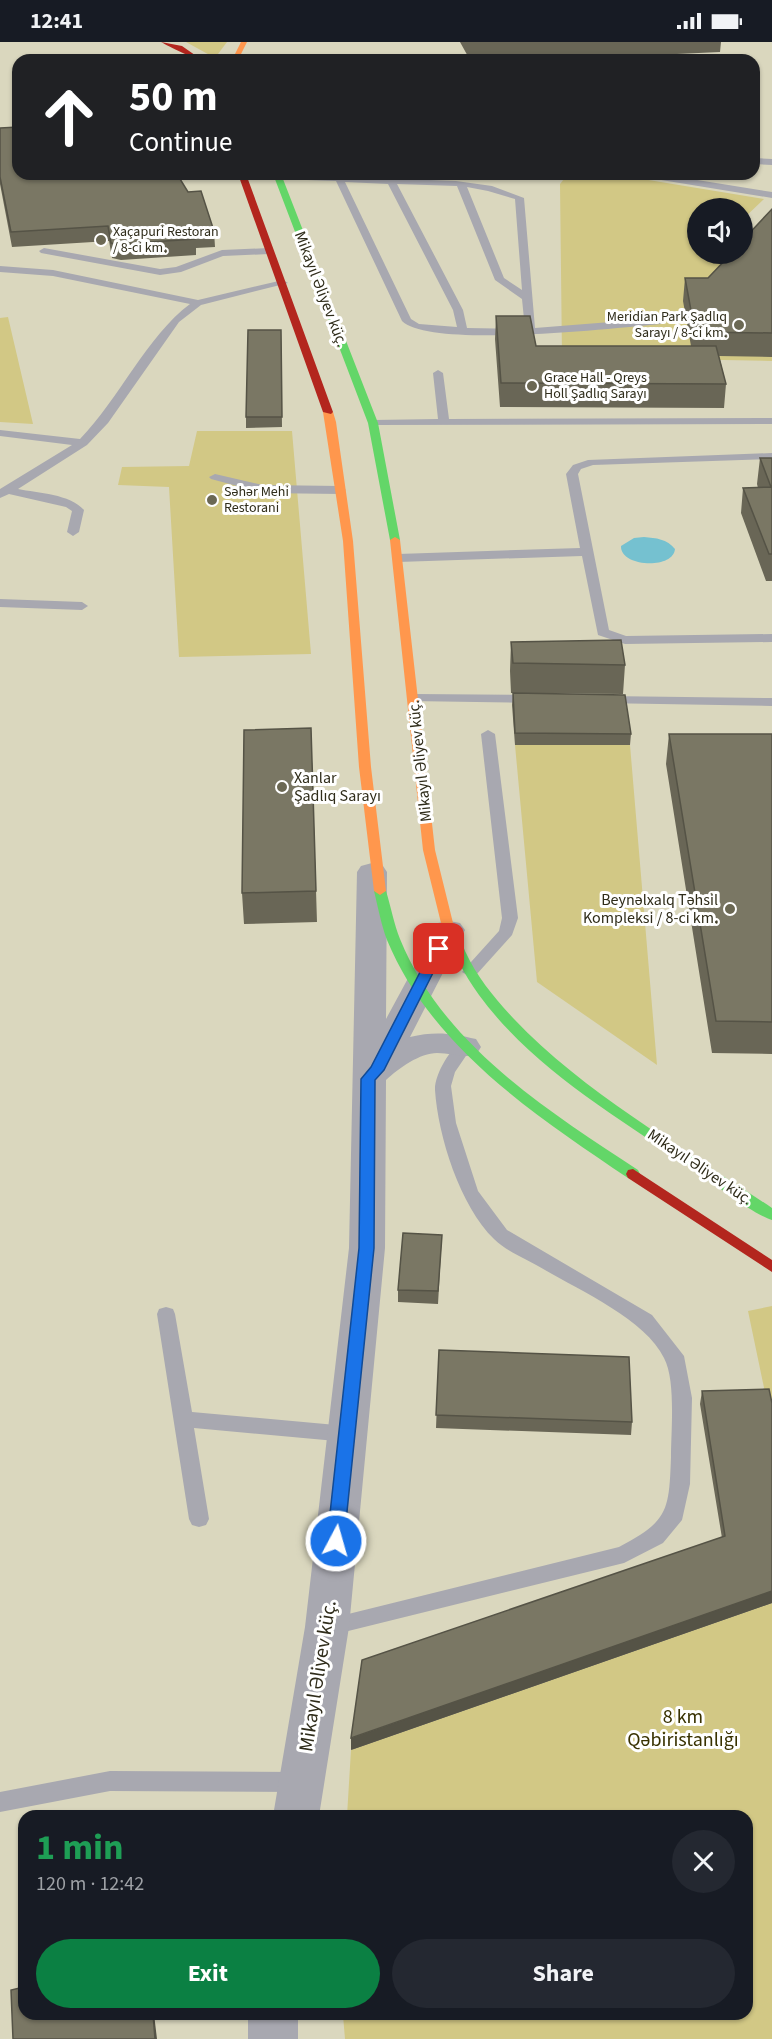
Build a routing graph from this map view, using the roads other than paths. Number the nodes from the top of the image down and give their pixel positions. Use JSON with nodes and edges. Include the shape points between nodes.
{"nodes":[{"id":1,"x":164,"y":42,"type":"edge"},
{"id":2,"x":190,"y":54,"type":"edge"},
{"id":3,"x":244,"y":180,"type":"edge"},
{"id":4,"x":280,"y":180,"type":"edge"},
{"id":5,"x":340,"y":180,"type":"edge"},
{"id":6,"x":374,"y":180,"type":"edge"},
{"id":7,"x":680,"y":180,"type":"edge"},
{"id":8,"x":391,"y":181,"type":"junction"},
{"id":9,"x":461,"y":185,"type":"junction"},
{"id":10,"x":772,"y":195,"type":"edge"},
{"id":11,"x":44,"y":251,"type":"dead end"},
{"id":12,"x":269,"y":251,"type":"junction"},
{"id":13,"x":0,"y":269,"type":"edge"},
{"id":14,"x":283,"y":283,"type":"junction"},
{"id":15,"x":527,"y":298,"type":"junction"},
{"id":16,"x":198,"y":303,"type":"junction"},
{"id":17,"x":661,"y":321,"type":"dead end"},
{"id":18,"x":463,"y":332,"type":"junction"},
{"id":19,"x":530,"y":332,"type":"junction"},
{"id":20,"x":438,"y":373,"type":"dead end"},
{"id":21,"x":772,"y":421,"type":"edge"},
{"id":22,"x":373,"y":423,"type":"junction"},
{"id":23,"x":444,"y":423,"type":"junction"},
{"id":24,"x":0,"y":433,"type":"edge"},
{"id":25,"x":83,"y":443,"type":"junction"},
{"id":26,"x":772,"y":456,"type":"edge"},
{"id":27,"x":215,"y":477,"type":"dead end"},
{"id":28,"x":340,"y":490,"type":"junction"},
{"id":29,"x":3,"y":492,"type":"edge"},
{"id":30,"x":73,"y":532,"type":"dead end"},
{"id":31,"x":586,"y":552,"type":"junction"},
{"id":32,"x":398,"y":558,"type":"junction"},
{"id":33,"x":0,"y":603,"type":"edge"},
{"id":34,"x":82,"y":606,"type":"dead end"},
{"id":35,"x":772,"y":638,"type":"edge"},
{"id":36,"x":414,"y":698,"type":"junction"},
{"id":37,"x":549,"y":699,"type":"edge"},
{"id":38,"x":596,"y":700,"type":"edge"},
{"id":39,"x":772,"y":702,"type":"edge"},
{"id":40,"x":488,"y":734,"type":"dead end"},
{"id":41,"x":373,"y":849,"type":"junction"},
{"id":42,"x":449,"y":930,"type":"junction"},
{"id":43,"x":470,"y":972,"type":"junction"},
{"id":44,"x":419,"y":987,"type":"junction"},
{"id":45,"x":464,"y":1047,"type":"junction"},
{"id":46,"x":373,"y":1074,"type":"junction"},
{"id":47,"x":772,"y":1215,"type":"edge"},
{"id":48,"x":772,"y":1266,"type":"edge"},
{"id":49,"x":166,"y":1314,"type":"dead end"},
{"id":50,"x":184,"y":1419,"type":"junction"},
{"id":51,"x":347,"y":1434,"type":"junction"},
{"id":52,"x":199,"y":1519,"type":"dead end"},
{"id":53,"x":327,"y":1627,"type":"junction"},
{"id":54,"x":299,"y":1799,"type":"edge"},
{"id":55,"x":0,"y":1802,"type":"edge"},
{"id":56,"x":273,"y":2020,"type":"edge"},
{"id":57,"x":273,"y":2039,"type":"edge"}],
"edges":[{"from":1,"to":2,"type":"main road"},
{"from":3,"to":12,"type":"main road"},
{"from":4,"to":22,"type":"main road","name":"Mikayıl Əliyev küç."},
{"from":5,"to":18,"type":"lane","via":[[407,321],[417,327]]},
{"from":6,"to":8,"type":"lane"},
{"from":7,"to":10,"type":"lane"},
{"from":8,"to":9,"type":"lane"},
{"from":8,"to":18,"type":"lane","via":[[458,310]]},
{"from":9,"to":15,"type":"lane","via":[[500,280]]},
{"from":9,"to":15,"type":"lane","via":[[505,191],[519,198]]},
{"from":11,"to":12,"type":"lane","via":[[160,272],[178,270],[222,253]]},
{"from":12,"to":14,"type":"main road"},
{"from":13,"to":16,"type":"lane","via":[[53,273]]},
{"from":14,"to":16,"type":"lane"},
{"from":14,"to":28,"type":"main road","via":[[331,422]]},
{"from":15,"to":19,"type":"lane"},
{"from":16,"to":25,"type":"lane","via":[[175,320],[104,421]]},
{"from":17,"to":19,"type":"lane"},
{"from":18,"to":19,"type":"lane"},
{"from":20,"to":23,"type":"lane"},
{"from":21,"to":23,"type":"lane"},
{"from":22,"to":23,"type":"lane"},
{"from":22,"to":32,"type":"main road","name":"Mikayıl Əliyev küç."},
{"from":24,"to":25,"type":"lane"},
{"from":25,"to":29,"type":"lane"},
{"from":26,"to":31,"type":"lane","via":[[592,462],[577,467],[572,474]]},
{"from":27,"to":28,"type":"lane","via":[[263,489]]},
{"from":28,"to":41,"type":"main road","via":[[350,557]]},
{"from":29,"to":30,"type":"lane","via":[[70,504],[78,510]]},
{"from":31,"to":32,"type":"lane"},
{"from":31,"to":35,"type":"lane","via":[[603,632],[625,640]]},
{"from":32,"to":36,"type":"main road","name":"Mikayıl Əliyev küç."},
{"from":33,"to":34,"type":"lane"},
{"from":36,"to":37,"type":"lane"},
{"from":36,"to":42,"type":"main road","name":"Mikayıl Əliyev küç.","via":[[429,850]]},
{"from":38,"to":39,"type":"lane"},
{"from":40,"to":43,"type":"lane","via":[[510,918],[506,932]]},
{"from":41,"to":44,"type":"main road","via":[[392,937]]},
{"from":41,"to":46,"type":"street","name":"Mikayıl Əliyev küç."},
{"from":42,"to":43,"type":"main road","name":"Mikayıl Əliyev küç."},
{"from":42,"to":44,"type":"street"},
{"from":43,"to":47,"type":"main road","name":"Mikayıl Əliyev küç.","via":[[506,1018],[548,1058],[602,1100]]},
{"from":44,"to":45,"type":"main road"},
{"from":44,"to":46,"type":"street"},
{"from":45,"to":46,"type":"street","via":[[445,1041],[423,1043]]},
{"from":45,"to":48,"type":"main road","via":[[559,1125]]},
{"from":45,"to":53,"type":"lane","via":[[447,1071],[443,1086],[447,1123],[470,1193],[501,1235],[645,1320],[674,1356],[682,1398],[680,1484],[672,1520],[656,1538],[624,1554]]},
{"from":46,"to":51,"type":"street","name":"Mikayıl Əliyev küç.","via":[[367,1248]]},
{"from":49,"to":50,"type":"lane"},
{"from":50,"to":51,"type":"lane"},
{"from":50,"to":52,"type":"lane"},
{"from":51,"to":53,"type":"street","name":"Mikayıl Əliyev küç."},
{"from":53,"to":54,"type":"street","name":"Mikayıl Əliyev küç."},
{"from":54,"to":55,"type":"lane","via":[[111,1781]]},
{"from":56,"to":57,"type":"street"}]}
